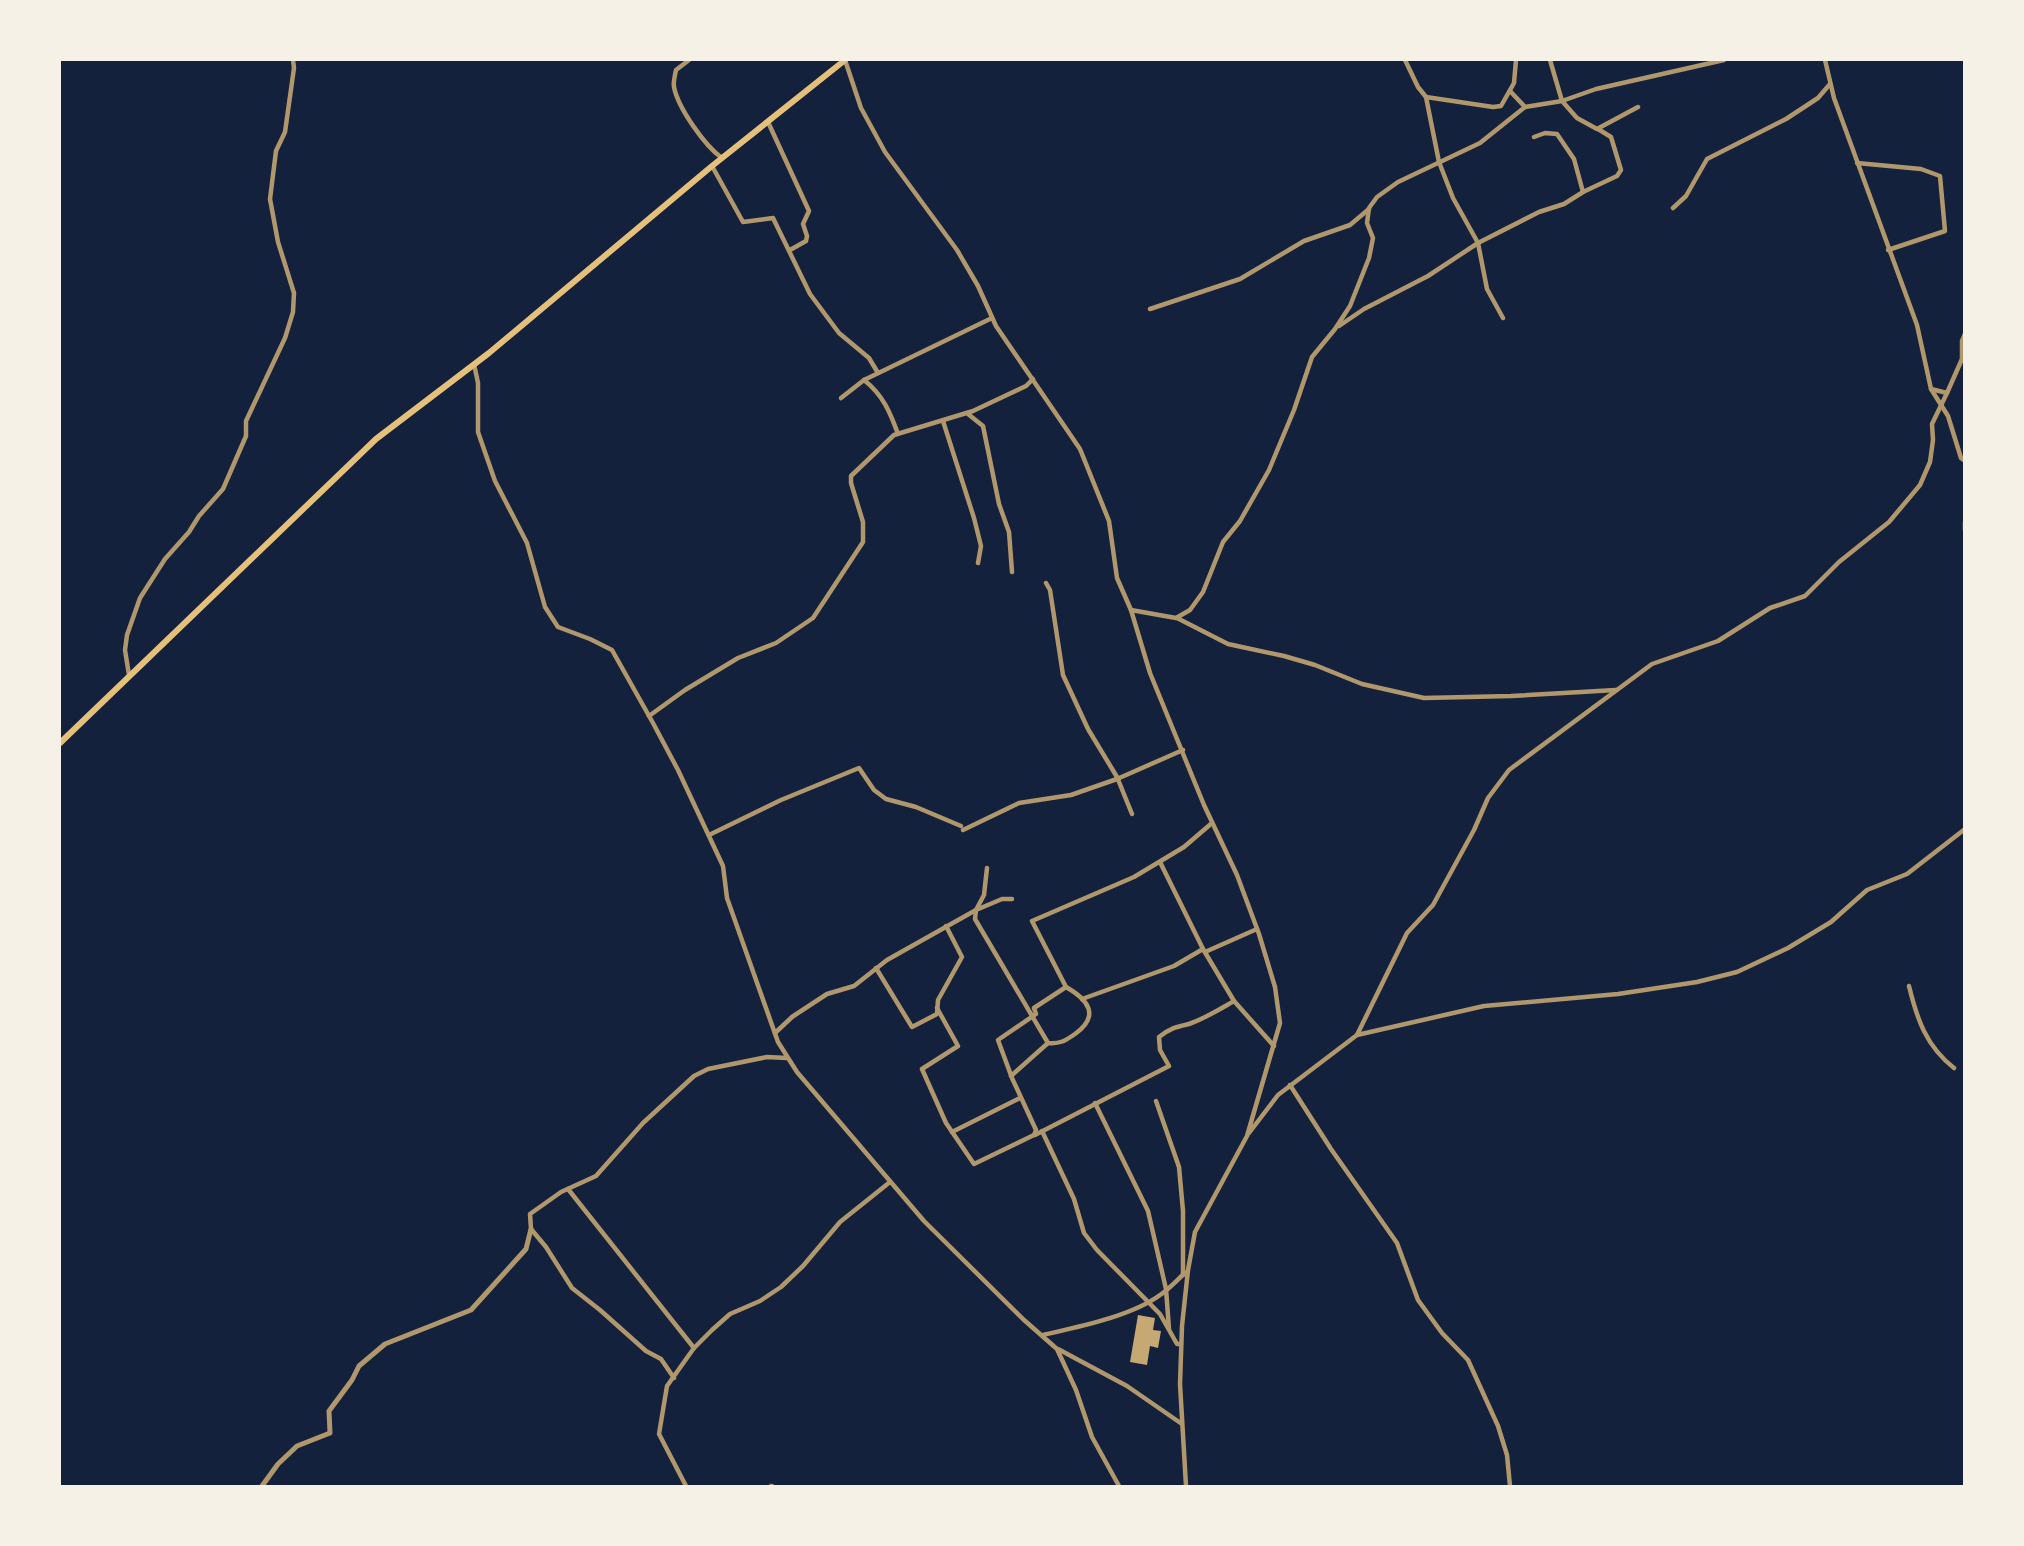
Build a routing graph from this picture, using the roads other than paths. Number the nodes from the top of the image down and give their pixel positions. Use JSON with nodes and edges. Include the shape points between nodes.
{"nodes":[{"id":1,"x":293,"y":60,"type":"edge"},
{"id":2,"x":689,"y":60,"type":"edge"},
{"id":3,"x":845,"y":60,"type":"edge"},
{"id":4,"x":1405,"y":60,"type":"edge"},
{"id":5,"x":1516,"y":60,"type":"edge"},
{"id":6,"x":1550,"y":60,"type":"edge"},
{"id":7,"x":1724,"y":60,"type":"edge"},
{"id":8,"x":1825,"y":60,"type":"edge"},
{"id":9,"x":1830,"y":83,"type":"junction"},
{"id":10,"x":1510,"y":92,"type":"junction"},
{"id":11,"x":1426,"y":97,"type":"junction"},
{"id":12,"x":1562,"y":101,"type":"junction"},
{"id":13,"x":1525,"y":107,"type":"junction"},
{"id":14,"x":1638,"y":107,"type":"dead end"},
{"id":15,"x":768,"y":122,"type":"junction"},
{"id":16,"x":1597,"y":128,"type":"junction"},
{"id":17,"x":1534,"y":137,"type":"dead end"},
{"id":18,"x":722,"y":158,"type":"junction"},
{"id":19,"x":1439,"y":162,"type":"junction"},
{"id":20,"x":1857,"y":163,"type":"junction"},
{"id":21,"x":712,"y":166,"type":"junction"},
{"id":22,"x":1583,"y":192,"type":"junction"},
{"id":23,"x":1369,"y":208,"type":"junction"},
{"id":24,"x":1673,"y":208,"type":"dead end"},
{"id":25,"x":1478,"y":243,"type":"junction"},
{"id":26,"x":790,"y":250,"type":"junction"},
{"id":27,"x":1888,"y":250,"type":"junction"},
{"id":28,"x":1150,"y":309,"type":"dead end"},
{"id":29,"x":992,"y":318,"type":"junction"},
{"id":30,"x":1503,"y":318,"type":"dead end"},
{"id":31,"x":1335,"y":329,"type":"junction"},
{"id":32,"x":1965,"y":334,"type":"edge"},
{"id":33,"x":474,"y":364,"type":"junction"},
{"id":34,"x":878,"y":373,"type":"junction"},
{"id":35,"x":1034,"y":379,"type":"junction"},
{"id":36,"x":863,"y":380,"type":"junction"},
{"id":37,"x":1931,"y":389,"type":"junction"},
{"id":38,"x":1947,"y":393,"type":"junction"},
{"id":39,"x":841,"y":398,"type":"dead end"},
{"id":40,"x":1941,"y":404,"type":"junction"},
{"id":41,"x":967,"y":414,"type":"junction"},
{"id":42,"x":943,"y":421,"type":"junction"},
{"id":43,"x":898,"y":434,"type":"junction"},
{"id":44,"x":1965,"y":461,"type":"edge"},
{"id":45,"x":1965,"y":522,"type":"edge"},
{"id":46,"x":1965,"y":530,"type":"edge"},
{"id":47,"x":978,"y":563,"type":"dead end"},
{"id":48,"x":1012,"y":572,"type":"dead end"},
{"id":49,"x":1046,"y":583,"type":"dead end"},
{"id":50,"x":1131,"y":610,"type":"junction"},
{"id":51,"x":1176,"y":618,"type":"junction"},
{"id":52,"x":129,"y":675,"type":"junction"},
{"id":53,"x":1617,"y":690,"type":"junction"},
{"id":54,"x":649,"y":716,"type":"junction"},
{"id":55,"x":60,"y":743,"type":"edge"},
{"id":56,"x":1183,"y":750,"type":"junction"},
{"id":57,"x":1117,"y":779,"type":"junction"},
{"id":58,"x":1132,"y":814,"type":"dead end"},
{"id":59,"x":1212,"y":823,"type":"junction"},
{"id":60,"x":1965,"y":828,"type":"edge"},
{"id":61,"x":709,"y":835,"type":"junction"},
{"id":62,"x":1160,"y":862,"type":"junction"},
{"id":63,"x":987,"y":868,"type":"dead end"},
{"id":64,"x":1012,"y":899,"type":"dead end"},
{"id":65,"x":976,"y":910,"type":"junction"},
{"id":66,"x":946,"y":926,"type":"junction"},
{"id":67,"x":1257,"y":929,"type":"junction"},
{"id":68,"x":1204,"y":951,"type":"junction"},
{"id":69,"x":876,"y":968,"type":"junction"},
{"id":70,"x":1909,"y":986,"type":"dead end"},
{"id":71,"x":1066,"y":987,"type":"junction"},
{"id":72,"x":1082,"y":999,"type":"junction"},
{"id":73,"x":1234,"y":1002,"type":"junction"},
{"id":74,"x":937,"y":1007,"type":"junction"},
{"id":75,"x":1033,"y":1016,"type":"junction"},
{"id":76,"x":775,"y":1033,"type":"junction"},
{"id":77,"x":1357,"y":1035,"type":"junction"},
{"id":78,"x":1048,"y":1043,"type":"junction"},
{"id":79,"x":1274,"y":1046,"type":"junction"},
{"id":80,"x":788,"y":1058,"type":"junction"},
{"id":81,"x":1954,"y":1068,"type":"dead end"},
{"id":82,"x":1011,"y":1076,"type":"junction"},
{"id":83,"x":1290,"y":1085,"type":"junction"},
{"id":84,"x":1020,"y":1098,"type":"junction"},
{"id":85,"x":1156,"y":1101,"type":"dead end"},
{"id":86,"x":1095,"y":1103,"type":"junction"},
{"id":87,"x":1042,"y":1131,"type":"junction"},
{"id":88,"x":952,"y":1133,"type":"junction"},
{"id":89,"x":1034,"y":1135,"type":"junction"},
{"id":90,"x":1247,"y":1136,"type":"junction"},
{"id":91,"x":890,"y":1182,"type":"junction"},
{"id":92,"x":568,"y":1189,"type":"junction"},
{"id":93,"x":531,"y":1230,"type":"junction"},
{"id":94,"x":1188,"y":1270,"type":"junction"},
{"id":95,"x":1183,"y":1275,"type":"junction"},
{"id":96,"x":1166,"y":1289,"type":"junction"},
{"id":97,"x":1148,"y":1301,"type":"junction"},
{"id":98,"x":1170,"y":1334,"type":"junction"},
{"id":99,"x":1044,"y":1335,"type":"junction"},
{"id":100,"x":1181,"y":1344,"type":"junction"},
{"id":101,"x":694,"y":1348,"type":"junction"},
{"id":102,"x":1057,"y":1349,"type":"junction"},
{"id":103,"x":674,"y":1378,"type":"junction"},
{"id":104,"x":1182,"y":1424,"type":"junction"},
{"id":105,"x":262,"y":1486,"type":"edge"},
{"id":106,"x":686,"y":1486,"type":"edge"},
{"id":107,"x":1119,"y":1486,"type":"edge"},
{"id":108,"x":1186,"y":1486,"type":"edge"},
{"id":109,"x":1510,"y":1486,"type":"edge"}],
"edges":[{"from":1,"to":52,"type":"street","via":[[285,132],[276,151],[270,199],[294,293],[293,312],[246,421],[246,436],[223,489],[140,597],[127,635]]},
{"from":2,"to":18,"type":"street","via":[[676,70],[674,87],[688,119]]},
{"from":3,"to":15,"type":"main road"},
{"from":3,"to":29,"type":"street","via":[[861,108],[885,152],[957,250]]},
{"from":4,"to":11,"type":"street"},
{"from":5,"to":10,"type":"street"},
{"from":6,"to":12,"type":"street"},
{"from":7,"to":12,"type":"street"},
{"from":8,"to":9,"type":"street"},
{"from":9,"to":20,"type":"street"},
{"from":9,"to":24,"type":"street","via":[[1818,98],[1786,119],[1707,159],[1686,196]]},
{"from":10,"to":11,"type":"street","via":[[1504,103],[1493,107]]},
{"from":10,"to":13,"type":"street"},
{"from":11,"to":19,"type":"street"},
{"from":12,"to":13,"type":"street"},
{"from":12,"to":16,"type":"street","via":[[1577,118]]},
{"from":13,"to":19,"type":"street","via":[[1480,143]]},
{"from":14,"to":16,"type":"street"},
{"from":15,"to":18,"type":"main road"},
{"from":15,"to":26,"type":"street","via":[[809,211],[803,224],[806,241]]},
{"from":16,"to":22,"type":"street","via":[[1611,136],[1621,170]]},
{"from":17,"to":22,"type":"street","via":[[1557,134],[1574,159]]},
{"from":18,"to":21,"type":"main road"},
{"from":19,"to":23,"type":"street","via":[[1398,182]]},
{"from":19,"to":25,"type":"street"},
{"from":20,"to":27,"type":"street"},
{"from":20,"to":27,"type":"street","via":[[1921,169],[1940,176],[1945,231]]},
{"from":21,"to":26,"type":"street","via":[[743,222],[772,218]]},
{"from":21,"to":33,"type":"main road"},
{"from":22,"to":25,"type":"street"},
{"from":23,"to":28,"type":"street","via":[[1350,225],[1304,241],[1240,279]]},
{"from":23,"to":31,"type":"street","via":[[1367,223],[1373,238],[1369,258],[1350,306]]},
{"from":25,"to":30,"type":"street","via":[[1487,289]]},
{"from":25,"to":31,"type":"street"},
{"from":26,"to":34,"type":"street","via":[[810,294]]},
{"from":27,"to":37,"type":"street","via":[[1917,325]]},
{"from":29,"to":34,"type":"street"},
{"from":29,"to":35,"type":"street"},
{"from":31,"to":51,"type":"street","via":[[1312,357],[1269,470],[1223,542],[1203,592],[1190,610]]},
{"from":32,"to":38,"type":"street","via":[[1962,359]]},
{"from":33,"to":52,"type":"main road","via":[[376,439]]},
{"from":33,"to":54,"type":"street","via":[[478,432],[495,481],[527,543],[545,607],[558,627],[612,650]]},
{"from":34,"to":36,"type":"street"},
{"from":35,"to":41,"type":"street"},
{"from":35,"to":50,"type":"street","via":[[1080,449],[1098,489],[1109,521],[1118,579]]},
{"from":36,"to":39,"type":"street"},
{"from":36,"to":43,"type":"street","via":[[887,405]]},
{"from":37,"to":38,"type":"street"},
{"from":37,"to":40,"type":"street"},
{"from":38,"to":40,"type":"street"},
{"from":40,"to":44,"type":"street"},
{"from":40,"to":53,"type":"street","via":[[1932,424],[1930,462],[1920,485],[1889,522],[1804,596],[1770,608],[1718,641],[1652,664]]},
{"from":41,"to":42,"type":"street"},
{"from":41,"to":48,"type":"street","via":[[984,426],[999,505],[1009,532]]},
{"from":42,"to":43,"type":"street"},
{"from":42,"to":47,"type":"street","via":[[981,546]]},
{"from":43,"to":54,"type":"street","via":[[851,476],[863,522],[863,542],[813,618],[776,642],[737,658]]},
{"from":45,"to":46,"type":"street"},
{"from":49,"to":57,"type":"street","via":[[1063,675]]},
{"from":50,"to":51,"type":"street"},
{"from":50,"to":56,"type":"street","via":[[1150,673]]},
{"from":51,"to":53,"type":"street","via":[[1228,644],[1424,698]]},
{"from":52,"to":55,"type":"main road"},
{"from":53,"to":77,"type":"street","via":[[1509,770],[1488,798],[1433,905],[1407,933]]},
{"from":54,"to":61,"type":"street"},
{"from":56,"to":57,"type":"street"},
{"from":56,"to":59,"type":"street"},
{"from":57,"to":58,"type":"street"},
{"from":57,"to":61,"type":"street","via":[[1071,796],[1019,803],[962,828],[886,799],[859,768]]},
{"from":59,"to":62,"type":"street"},
{"from":59,"to":67,"type":"street"},
{"from":60,"to":77,"type":"street","via":[[1907,874],[1867,890],[1831,922],[1737,972],[1618,994],[1484,1006]]},
{"from":61,"to":76,"type":"street"},
{"from":62,"to":68,"type":"street"},
{"from":62,"to":71,"type":"street","via":[[1032,920]]},
{"from":63,"to":65,"type":"street","via":[[984,895]]},
{"from":64,"to":65,"type":"street"},
{"from":65,"to":66,"type":"street"},
{"from":65,"to":75,"type":"street","via":[[975,919]]},
{"from":66,"to":69,"type":"street"},
{"from":66,"to":74,"type":"street","via":[[962,957]]},
{"from":67,"to":68,"type":"street"},
{"from":67,"to":79,"type":"street","via":[[1277,999],[1280,1023]]},
{"from":68,"to":72,"type":"street","via":[[1174,967]]},
{"from":68,"to":73,"type":"street"},
{"from":69,"to":74,"type":"street","via":[[912,1027],[937,1014]]},
{"from":69,"to":76,"type":"street","via":[[854,986],[827,994]]},
{"from":70,"to":81,"type":"street","via":[[1926,1036],[1937,1054]]},
{"from":71,"to":72,"type":"street"},
{"from":71,"to":75,"type":"street","via":[[1034,1007]]},
{"from":72,"to":78,"type":"street","via":[[1090,1018],[1087,1024],[1059,1044]]},
{"from":73,"to":79,"type":"street"},
{"from":73,"to":86,"type":"street","via":[[1190,1024],[1168,1029],[1159,1037],[1169,1066]]},
{"from":74,"to":88,"type":"street","via":[[958,1046],[922,1069]]},
{"from":75,"to":78,"type":"street"},
{"from":75,"to":82,"type":"street","via":[[998,1040]]},
{"from":76,"to":80,"type":"street"},
{"from":77,"to":83,"type":"street"},
{"from":78,"to":82,"type":"street"},
{"from":79,"to":90,"type":"street"},
{"from":80,"to":91,"type":"street"},
{"from":80,"to":92,"type":"street","via":[[767,1057],[694,1076],[643,1123],[596,1176]]},
{"from":82,"to":84,"type":"street"},
{"from":83,"to":90,"type":"street"},
{"from":83,"to":109,"type":"street","via":[[1397,1243],[1418,1300],[1468,1360],[1499,1426]]},
{"from":84,"to":88,"type":"street"},
{"from":84,"to":89,"type":"street","via":[[1036,1130]]},
{"from":85,"to":95,"type":"street","via":[[1179,1167]]},
{"from":86,"to":87,"type":"street"},
{"from":86,"to":96,"type":"street","via":[[1148,1211]]},
{"from":87,"to":89,"type":"street"},
{"from":87,"to":97,"type":"street","via":[[1074,1199],[1084,1233]]},
{"from":88,"to":89,"type":"street","via":[[974,1164]]},
{"from":90,"to":94,"type":"street","via":[[1195,1232]]},
{"from":91,"to":99,"type":"street","via":[[923,1221]]},
{"from":91,"to":101,"type":"street","via":[[840,1222],[781,1287],[730,1314]]},
{"from":92,"to":93,"type":"street","via":[[530,1214]]},
{"from":92,"to":101,"type":"street"},
{"from":93,"to":103,"type":"street","via":[[572,1288],[661,1359]]},
{"from":93,"to":105,"type":"street","via":[[526,1248],[471,1310],[385,1345],[359,1366],[329,1411],[330,1433],[297,1446]]},
{"from":94,"to":95,"type":"street"},
{"from":94,"to":100,"type":"street"},
{"from":95,"to":96,"type":"street"},
{"from":96,"to":97,"type":"street"},
{"from":96,"to":98,"type":"street"},
{"from":97,"to":98,"type":"street"},
{"from":97,"to":99,"type":"street","via":[[1102,1321]]},
{"from":98,"to":100,"type":"street"},
{"from":99,"to":102,"type":"street"},
{"from":100,"to":104,"type":"street"},
{"from":101,"to":103,"type":"street"},
{"from":102,"to":104,"type":"street","via":[[1127,1386]]},
{"from":102,"to":107,"type":"street","via":[[1092,1437]]},
{"from":103,"to":106,"type":"street","via":[[667,1386],[659,1434]]},
{"from":104,"to":108,"type":"street"}]}
